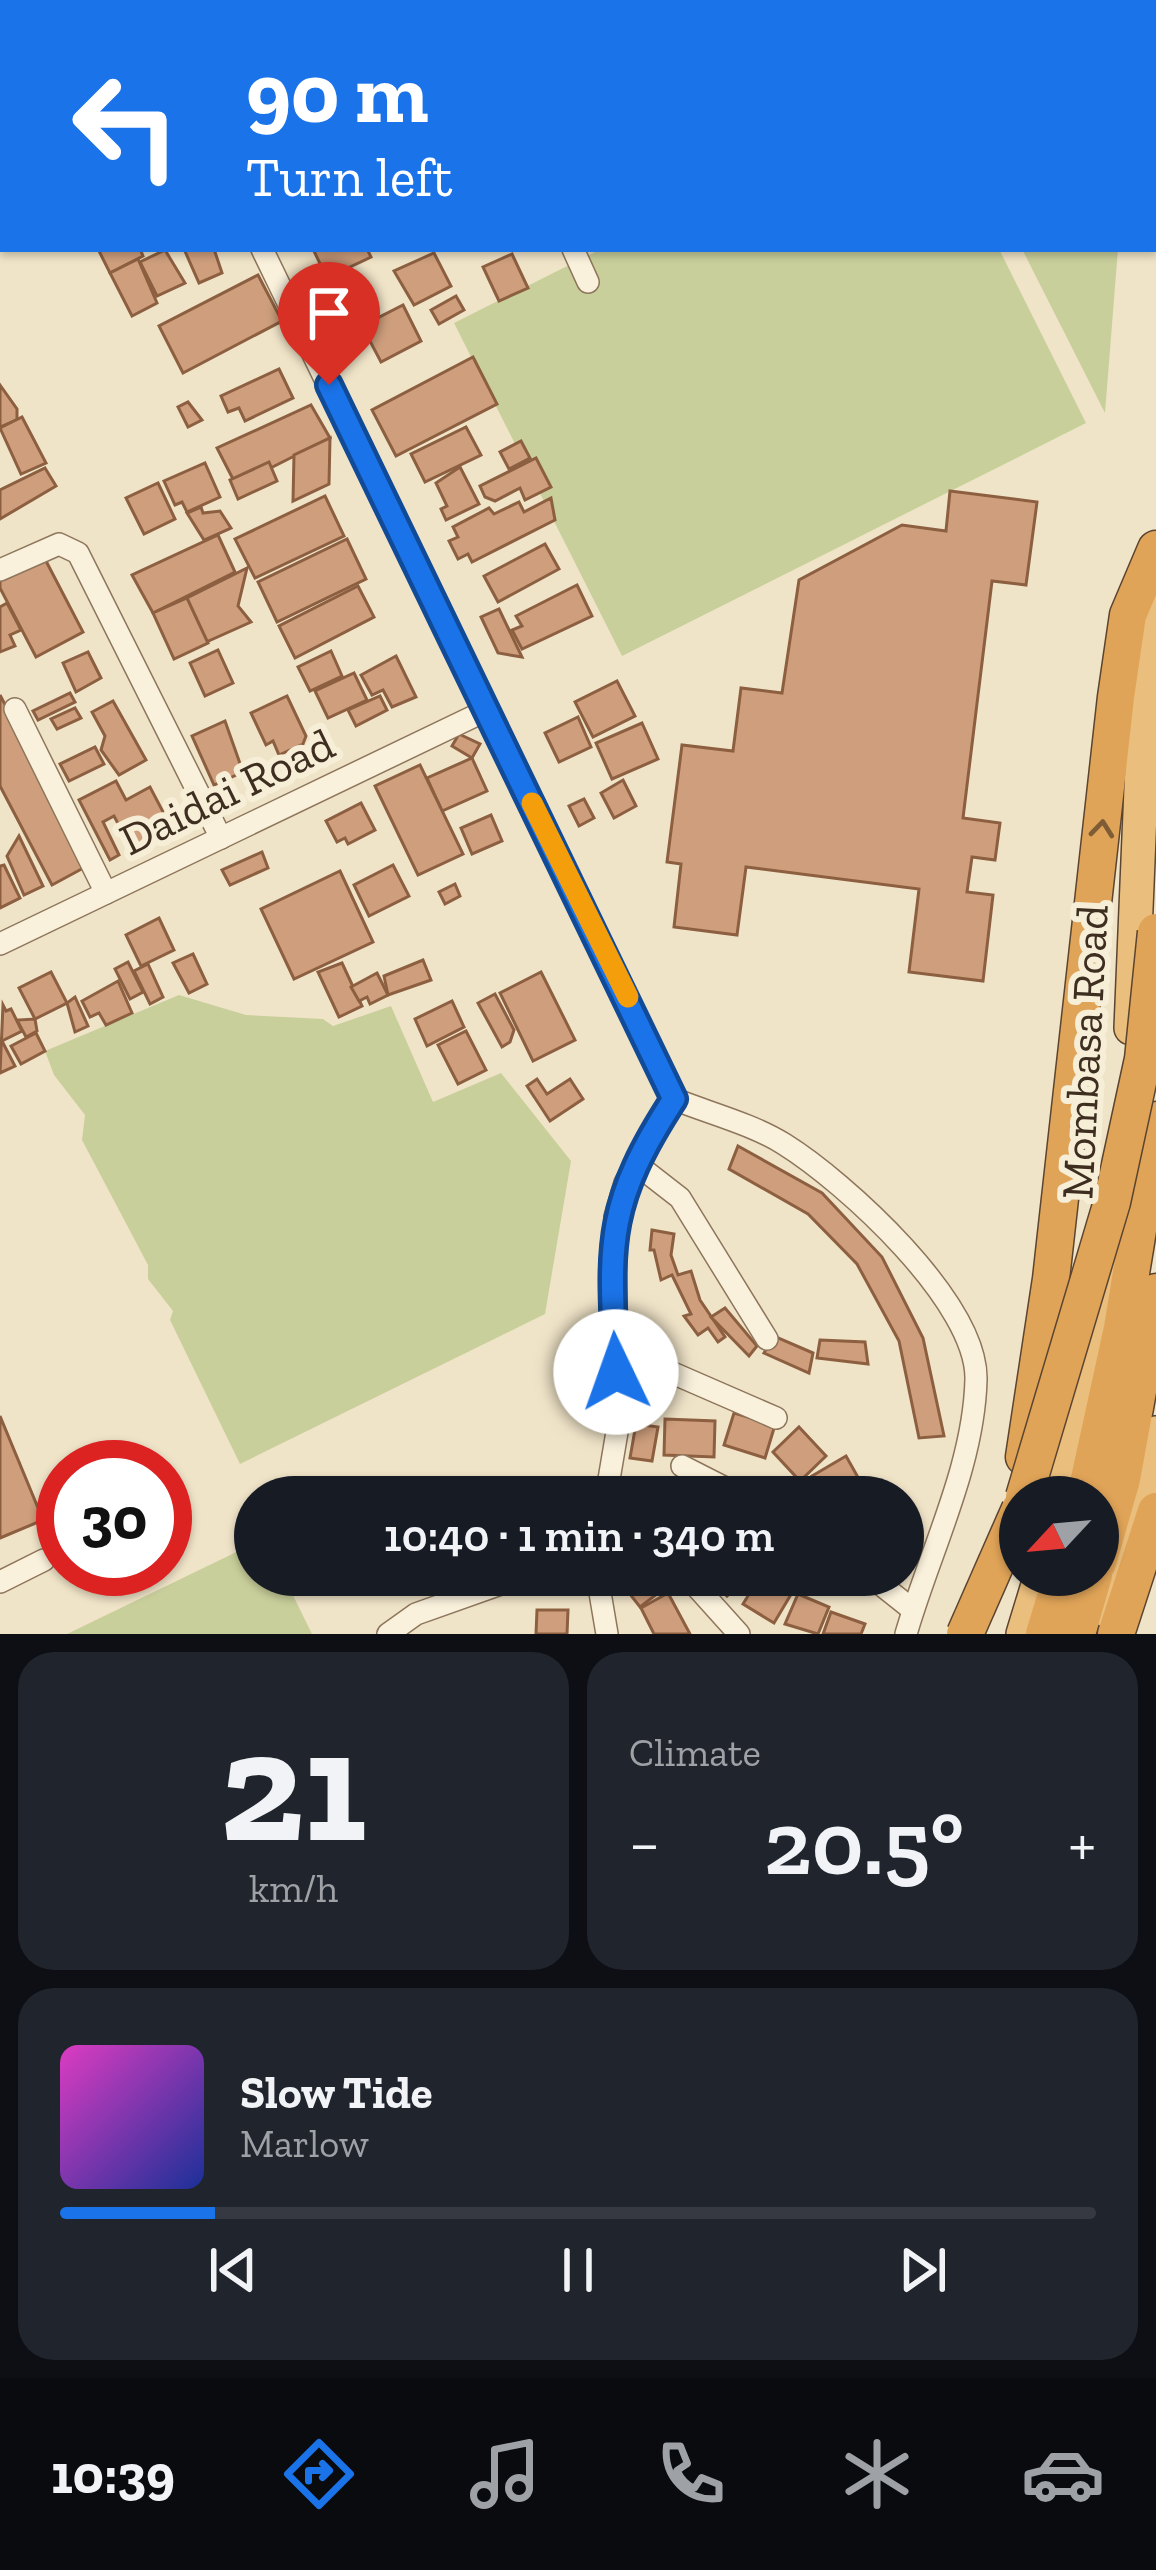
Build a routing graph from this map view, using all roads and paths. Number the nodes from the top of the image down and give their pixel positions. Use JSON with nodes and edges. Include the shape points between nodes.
{"nodes":[{"id":1,"x":263,"y":252,"type":"edge"},
{"id":2,"x":574,"y":252,"type":"edge"},
{"id":3,"x":588,"y":281,"type":"dead end"},
{"id":4,"x":1156,"y":549,"type":"edge"},
{"id":5,"x":0,"y":570,"type":"edge"},
{"id":6,"x":1156,"y":604,"type":"edge"},
{"id":7,"x":15,"y":709,"type":"dead end"},
{"id":8,"x":488,"y":710,"type":"junction"},
{"id":9,"x":221,"y":838,"type":"junction"},
{"id":10,"x":106,"y":893,"type":"junction"},
{"id":11,"x":1156,"y":932,"type":"edge"},
{"id":12,"x":0,"y":944,"type":"edge"},
{"id":13,"x":674,"y":1099,"type":"junction"},
{"id":14,"x":1156,"y":1120,"type":"edge"},
{"id":15,"x":635,"y":1163,"type":"junction"},
{"id":16,"x":1156,"y":1292,"type":"edge"},
{"id":17,"x":767,"y":1339,"type":"dead end"},
{"id":18,"x":615,"y":1348,"type":"junction"},
{"id":19,"x":776,"y":1418,"type":"dead end"},
{"id":20,"x":1156,"y":1432,"type":"edge"},
{"id":21,"x":682,"y":1466,"type":"dead end"},
{"id":22,"x":610,"y":1476,"type":"edge"},
{"id":23,"x":702,"y":1476,"type":"edge"},
{"id":24,"x":1030,"y":1476,"type":"edge"},
{"id":25,"x":1067,"y":1476,"type":"edge"},
{"id":26,"x":1089,"y":1476,"type":"edge"},
{"id":27,"x":1119,"y":1490,"type":"edge"},
{"id":28,"x":1156,"y":1511,"type":"edge"},
{"id":29,"x":999,"y":1557,"type":"edge"},
{"id":30,"x":36,"y":1564,"type":"edge"},
{"id":31,"x":1156,"y":1570,"type":"edge"},
{"id":32,"x":0,"y":1582,"type":"edge"},
{"id":33,"x":468,"y":1596,"type":"edge"},
{"id":34,"x":601,"y":1596,"type":"edge"},
{"id":35,"x":705,"y":1596,"type":"edge"},
{"id":36,"x":896,"y":1596,"type":"edge"},
{"id":37,"x":1035,"y":1596,"type":"edge"},
{"id":38,"x":1056,"y":1596,"type":"edge"},
{"id":39,"x":1088,"y":1596,"type":"edge"},
{"id":40,"x":914,"y":1610,"type":"junction"},
{"id":41,"x":388,"y":1634,"type":"edge"},
{"id":42,"x":607,"y":1634,"type":"edge"},
{"id":43,"x":739,"y":1634,"type":"edge"},
{"id":44,"x":907,"y":1634,"type":"edge"},
{"id":45,"x":965,"y":1634,"type":"edge"},
{"id":46,"x":981,"y":1634,"type":"edge"},
{"id":47,"x":1024,"y":1634,"type":"edge"},
{"id":48,"x":1045,"y":1634,"type":"edge"},
{"id":49,"x":1077,"y":1634,"type":"edge"},
{"id":50,"x":1100,"y":1634,"type":"edge"},
{"id":51,"x":1120,"y":1634,"type":"edge"}],
"edges":[{"from":1,"to":8,"type":"street"},
{"from":2,"to":3,"type":"street"},
{"from":46,"to":4,"type":"highway","one_way":true,"via":[[1018,1495],[1051,1280],[1128,615]]},
{"from":5,"to":9,"type":"street","via":[[59,544],[79,553]]},
{"from":6,"to":25,"type":"highway","name":"Mombasa Road","via":[[1145,693],[1122,1229]]},
{"from":7,"to":10,"type":"street"},
{"from":8,"to":9,"type":"street","name":"Daidai Road"},
{"from":8,"to":13,"type":"street"},
{"from":9,"to":10,"type":"street","name":"Daidai Road"},
{"from":10,"to":12,"type":"street","name":"Daidai Road"},
{"from":11,"to":24,"type":"highway","bridge":true,"via":[[1143,1059],[1112,1202]]},
{"from":13,"to":15,"type":"street"},
{"from":13,"to":40,"type":"street","via":[[783,1143],[878,1221],[959,1324],[976,1374],[968,1443]]},
{"from":14,"to":26,"type":"highway"},
{"from":15,"to":17,"type":"street","via":[[680,1198]]},
{"from":15,"to":18,"type":"street","via":[[614,1233]]},
{"from":16,"to":27,"type":"highway"},
{"from":18,"to":19,"type":"street"},
{"from":18,"to":22,"type":"street"},
{"from":20,"to":50,"type":"highway"},
{"from":21,"to":23,"type":"street"},
{"from":28,"to":51,"type":"highway"},
{"from":29,"to":45,"type":"highway","bridge":true},
{"from":30,"to":32,"type":"street"},
{"from":31,"to":51,"type":"highway"},
{"from":33,"to":41,"type":"street"},
{"from":34,"to":42,"type":"street"},
{"from":35,"to":43,"type":"street"},
{"from":36,"to":40,"type":"street"},
{"from":37,"to":47,"type":"highway"},
{"from":38,"to":48,"type":"highway"},
{"from":39,"to":49,"type":"highway"},
{"from":40,"to":44,"type":"street"}]}
